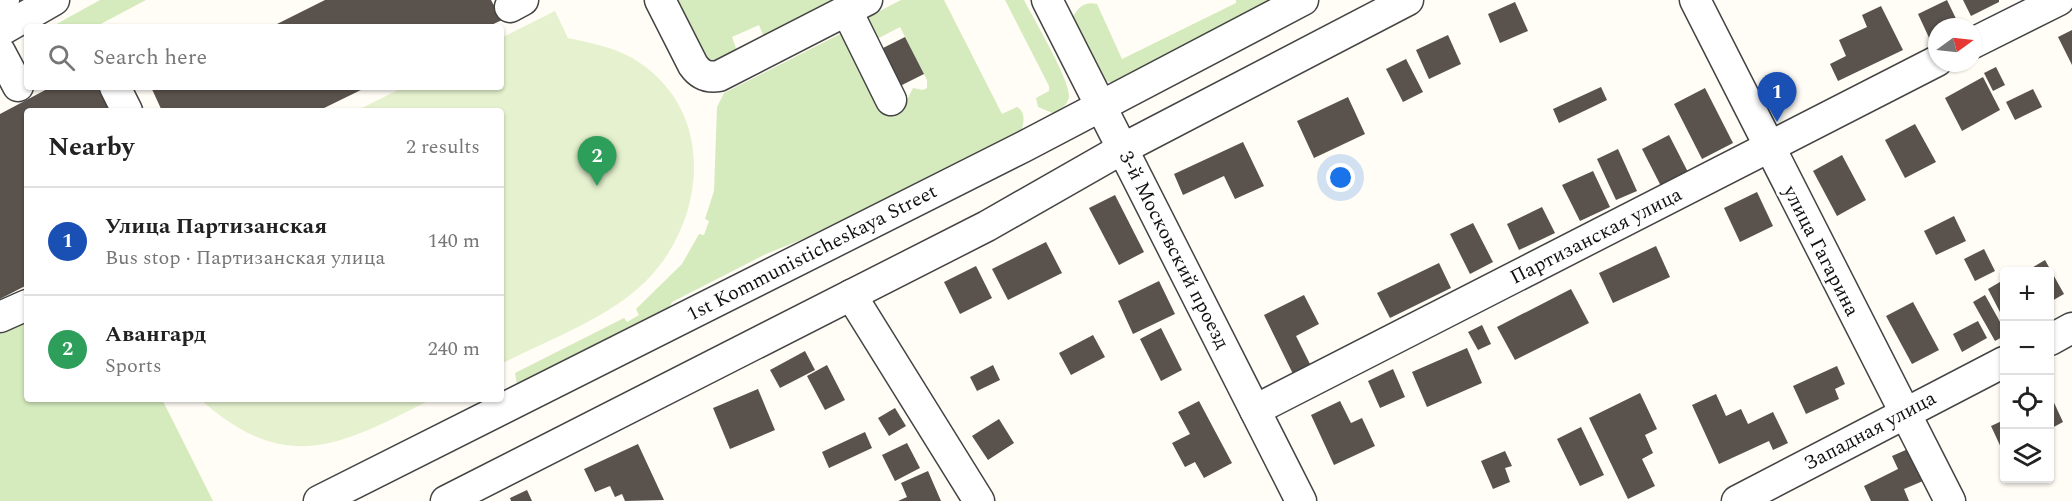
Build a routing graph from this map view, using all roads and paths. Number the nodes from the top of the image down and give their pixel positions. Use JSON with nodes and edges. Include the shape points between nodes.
{"nodes":[{"id":1,"x":4,"y":0,"type":"edge"},
{"id":2,"x":54,"y":0,"type":"edge"},
{"id":3,"x":660,"y":0,"type":"edge"},
{"id":4,"x":1303,"y":0,"type":"edge"},
{"id":5,"x":1408,"y":0,"type":"edge"},
{"id":6,"x":1695,"y":0,"type":"edge"},
{"id":7,"x":2059,"y":0,"type":"edge"},
{"id":8,"x":1050,"y":1,"type":"edge"},
{"id":9,"x":0,"y":2,"type":"edge"},
{"id":10,"x":857,"y":5,"type":"edge"},
{"id":11,"x":0,"y":31,"type":"edge"},
{"id":12,"x":1982,"y":38,"type":"edge"},
{"id":13,"x":0,"y":52,"type":"edge"},
{"id":14,"x":1928,"y":66,"type":"edge"},
{"id":15,"x":15,"y":88,"type":"edge"},
{"id":16,"x":116,"y":90,"type":"edge"},
{"id":17,"x":891,"y":100,"type":"dead end"},
{"id":18,"x":1100,"y":106,"type":"junction"},
{"id":19,"x":126,"y":108,"type":"edge"},
{"id":20,"x":1767,"y":146,"type":"junction"},
{"id":21,"x":1122,"y":148,"type":"junction"},
{"id":22,"x":851,"y":295,"type":"junction"},
{"id":23,"x":24,"y":306,"type":"edge"},
{"id":24,"x":0,"y":317,"type":"edge"},
{"id":25,"x":2072,"y":328,"type":"edge"},
{"id":26,"x":2054,"y":337,"type":"edge"},
{"id":27,"x":2000,"y":364,"type":"edge"},
{"id":28,"x":1255,"y":410,"type":"junction"},
{"id":29,"x":1904,"y":412,"type":"junction"},
{"id":30,"x":319,"y":501,"type":"edge"},
{"id":31,"x":446,"y":501,"type":"edge"},
{"id":32,"x":979,"y":501,"type":"edge"},
{"id":33,"x":1300,"y":501,"type":"edge"},
{"id":34,"x":1737,"y":501,"type":"edge"},
{"id":35,"x":1950,"y":501,"type":"edge"}],
"edges":[{"from":1,"to":9,"type":"street"},
{"from":2,"to":11,"type":"street"},
{"from":3,"to":10,"type":"street","via":[[693,65],[709,77],[719,76]]},
{"from":4,"to":18,"type":"street","name":"1st Kommunisticheskaya Street"},
{"from":5,"to":21,"type":"street"},
{"from":6,"to":20,"type":"street","name":"улица Гагарина"},
{"from":7,"to":12,"type":"street"},
{"from":8,"to":18,"type":"street","name":"3-й Московский проезд"},
{"from":10,"to":17,"type":"street"},
{"from":13,"to":15,"type":"street"},
{"from":14,"to":20,"type":"street","name":"Партизанская улица"},
{"from":16,"to":19,"type":"street"},
{"from":18,"to":21,"type":"street","name":"3-й Московский проезд"},
{"from":18,"to":30,"type":"street","name":"1st Kommunisticheskaya Street"},
{"from":20,"to":28,"type":"street","name":"Партизанская улица","via":[[1607,232]]},
{"from":20,"to":29,"type":"street","name":"улица Гагарина"},
{"from":21,"to":22,"type":"street","via":[[997,220]]},
{"from":21,"to":28,"type":"street","name":"3-й Московский проезд"},
{"from":22,"to":31,"type":"street"},
{"from":22,"to":32,"type":"street"},
{"from":23,"to":24,"type":"street"},
{"from":25,"to":26,"type":"street"},
{"from":27,"to":29,"type":"street","name":"Западная улица"},
{"from":28,"to":33,"type":"street","name":"3-й Московский проезд"},
{"from":29,"to":34,"type":"street","name":"Западная улица"},
{"from":29,"to":35,"type":"street","name":"улица Гагарина"}]}
